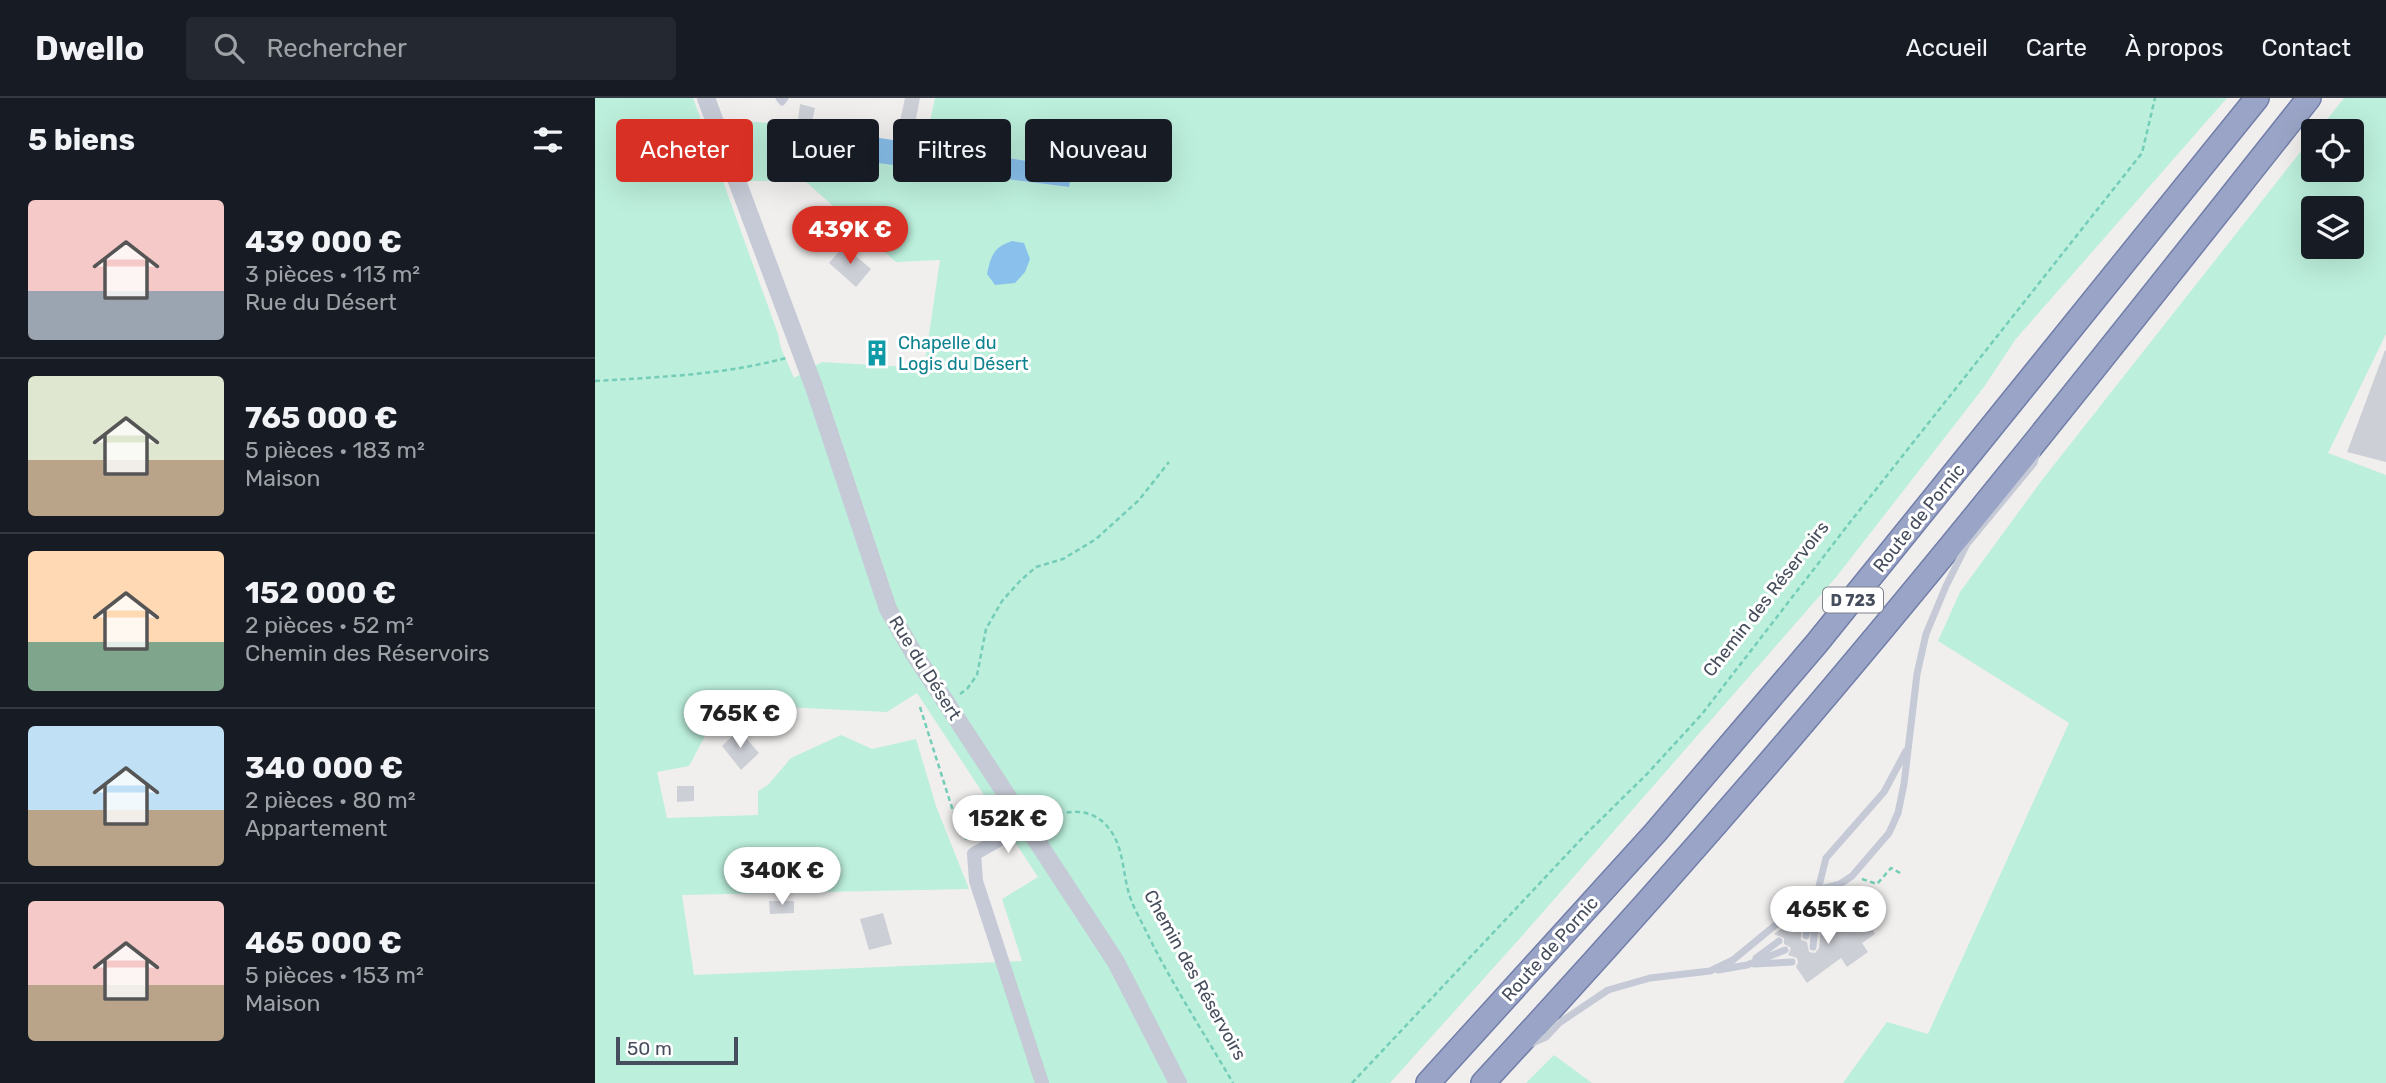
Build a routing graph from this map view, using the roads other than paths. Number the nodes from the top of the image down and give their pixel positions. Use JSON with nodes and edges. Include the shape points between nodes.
{"nodes":[{"id":1,"x":706,"y":98,"type":"edge"},
{"id":2,"x":779,"y":98,"type":"edge"},
{"id":3,"x":785,"y":98,"type":"edge"},
{"id":4,"x":2257,"y":98,"type":"edge"},
{"id":5,"x":2309,"y":98,"type":"edge"},
{"id":6,"x":2044,"y":429,"type":"junction"},
{"id":7,"x":1908,"y":748,"type":"junction"},
{"id":8,"x":1025,"y":825,"type":"junction"},
{"id":9,"x":1818,"y":890,"type":"junction"},
{"id":10,"x":1800,"y":926,"type":"dead end"},
{"id":11,"x":1806,"y":936,"type":"dead end"},
{"id":12,"x":1779,"y":941,"type":"dead end"},
{"id":13,"x":1813,"y":947,"type":"dead end"},
{"id":14,"x":1785,"y":950,"type":"dead end"},
{"id":15,"x":1792,"y":961,"type":"dead end"},
{"id":16,"x":1747,"y":965,"type":"junction"},
{"id":17,"x":1710,"y":971,"type":"junction"},
{"id":18,"x":1513,"y":1050,"type":"junction"},
{"id":19,"x":1042,"y":1083,"type":"edge"},
{"id":20,"x":1178,"y":1083,"type":"edge"},
{"id":21,"x":1428,"y":1083,"type":"edge"},
{"id":22,"x":1483,"y":1083,"type":"edge"}],
"edges":[{"from":1,"to":8,"type":"street","name":"Rue du Désert","via":[[802,354],[888,609]]},
{"from":2,"to":3,"type":"lane","via":[[782,102]]},
{"from":4,"to":21,"type":"highway","name":"Route de Pornic","number":"D 723","via":[[1765,706]]},
{"from":5,"to":6,"type":"highway","number":"D 723"},
{"from":6,"to":7,"type":"lane","via":[[2034,463],[1967,544],[1926,634]]},
{"from":6,"to":18,"type":"highway","number":"D 723","via":[[1782,748]]},
{"from":7,"to":9,"type":"lane","via":[[1884,792],[1826,858]]},
{"from":7,"to":9,"type":"lane","via":[[1898,813],[1889,833],[1852,876]]},
{"from":8,"to":19,"type":"street","via":[[974,854],[976,881]]},
{"from":8,"to":20,"type":"street","name":"Rue du Désert","via":[[1116,962]]},
{"from":9,"to":10,"type":"lane"},
{"from":9,"to":11,"type":"lane"},
{"from":9,"to":13,"type":"lane"},
{"from":9,"to":17,"type":"lane","via":[[1733,960]]},
{"from":12,"to":16,"type":"lane"},
{"from":14,"to":16,"type":"lane"},
{"from":15,"to":16,"type":"lane"},
{"from":16,"to":17,"type":"lane"},
{"from":17,"to":18,"type":"lane","via":[[1650,978],[1608,990],[1546,1037]]},
{"from":18,"to":22,"type":"highway","number":"D 723"}]}
